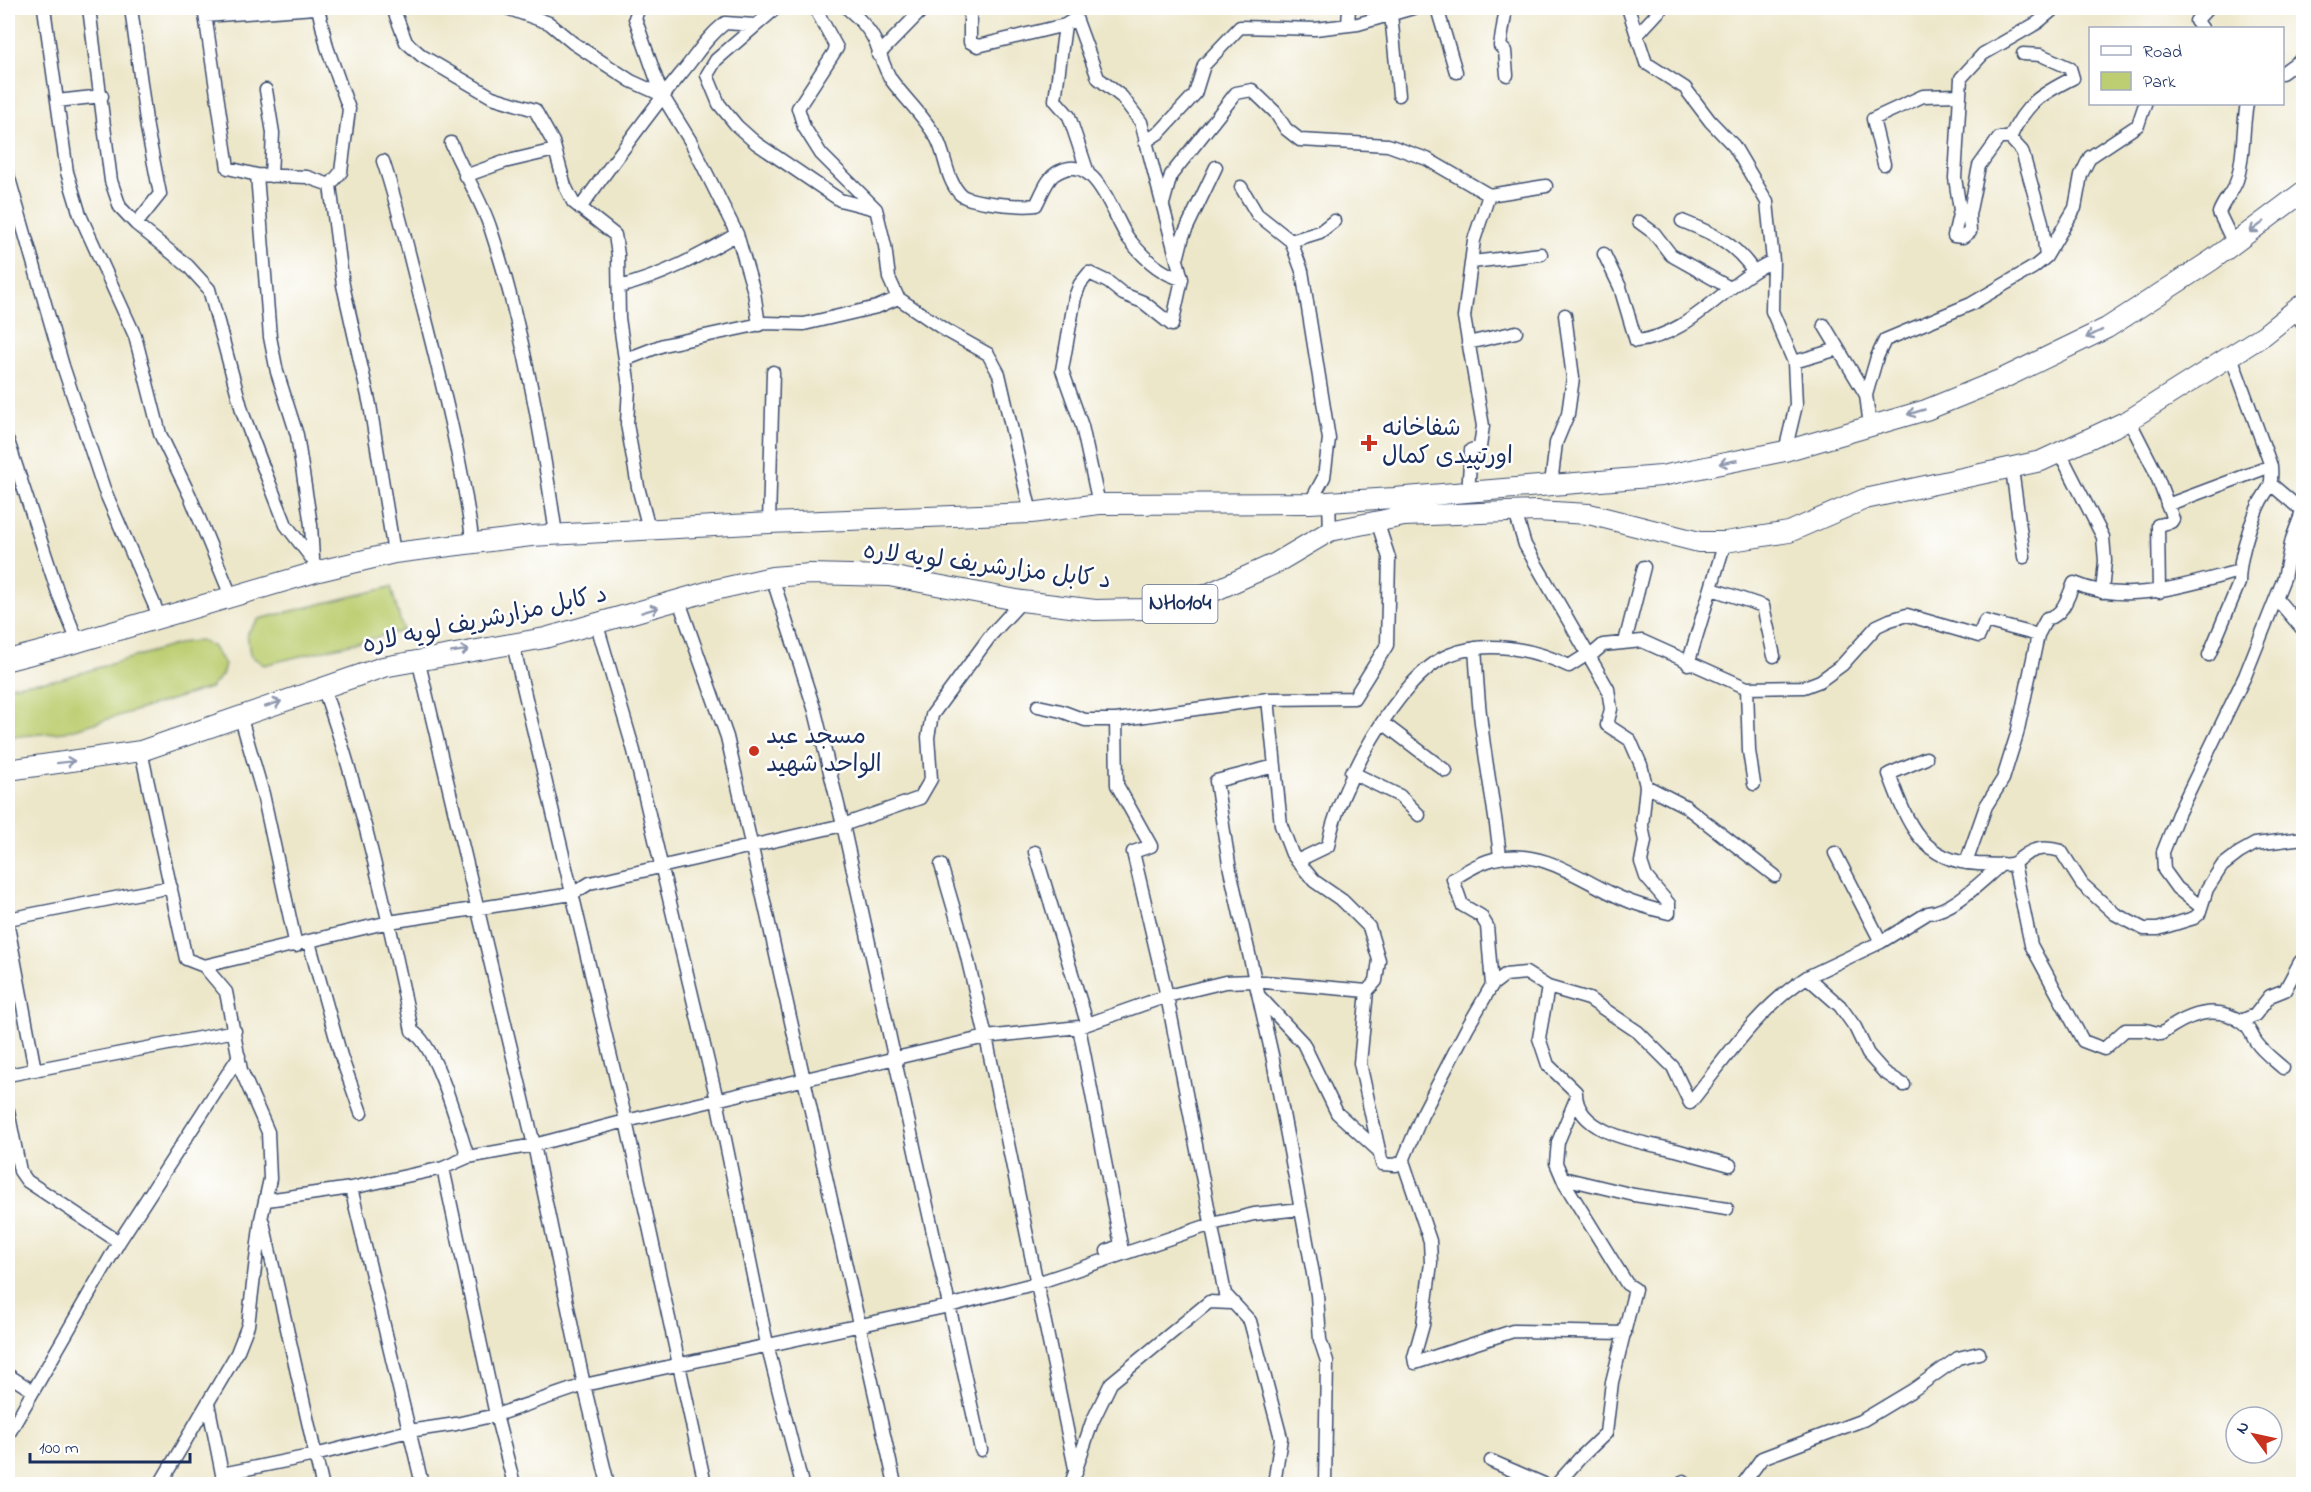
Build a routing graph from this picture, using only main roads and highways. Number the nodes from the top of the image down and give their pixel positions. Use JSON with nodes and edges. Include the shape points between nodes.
{"nodes":[{"id":1,"x":2304,"y":191,"type":"edge"},
{"id":2,"x":2300,"y":313,"type":"edge"},
{"id":3,"x":8,"y":660,"type":"edge"},
{"id":4,"x":8,"y":770,"type":"edge"}],
"edges":[{"from":1,"to":3,"type":"highway","name":"د کابل مزارشریف لویه لاره","one_way":true,"via":[[2234,244],[2107,328],[2002,379],[1926,410],[1785,451],[1660,476],[1468,492],[1319,502],[1099,504],[1031,513],[556,534],[316,565],[160,618]]},
{"from":4,"to":2,"type":"highway","name":"د کابل مزارشریف لویه لاره","number":"NH0104","one_way":true,"via":[[141,751],[383,667],[597,625],[772,578],[810,574],[889,576],[1022,601],[1095,610],[1143,609],[1190,602],[1275,563],[1330,531],[1404,516],[1589,514],[1699,542],[1789,532],[1865,499],[2041,461],[2130,420]]}]}
